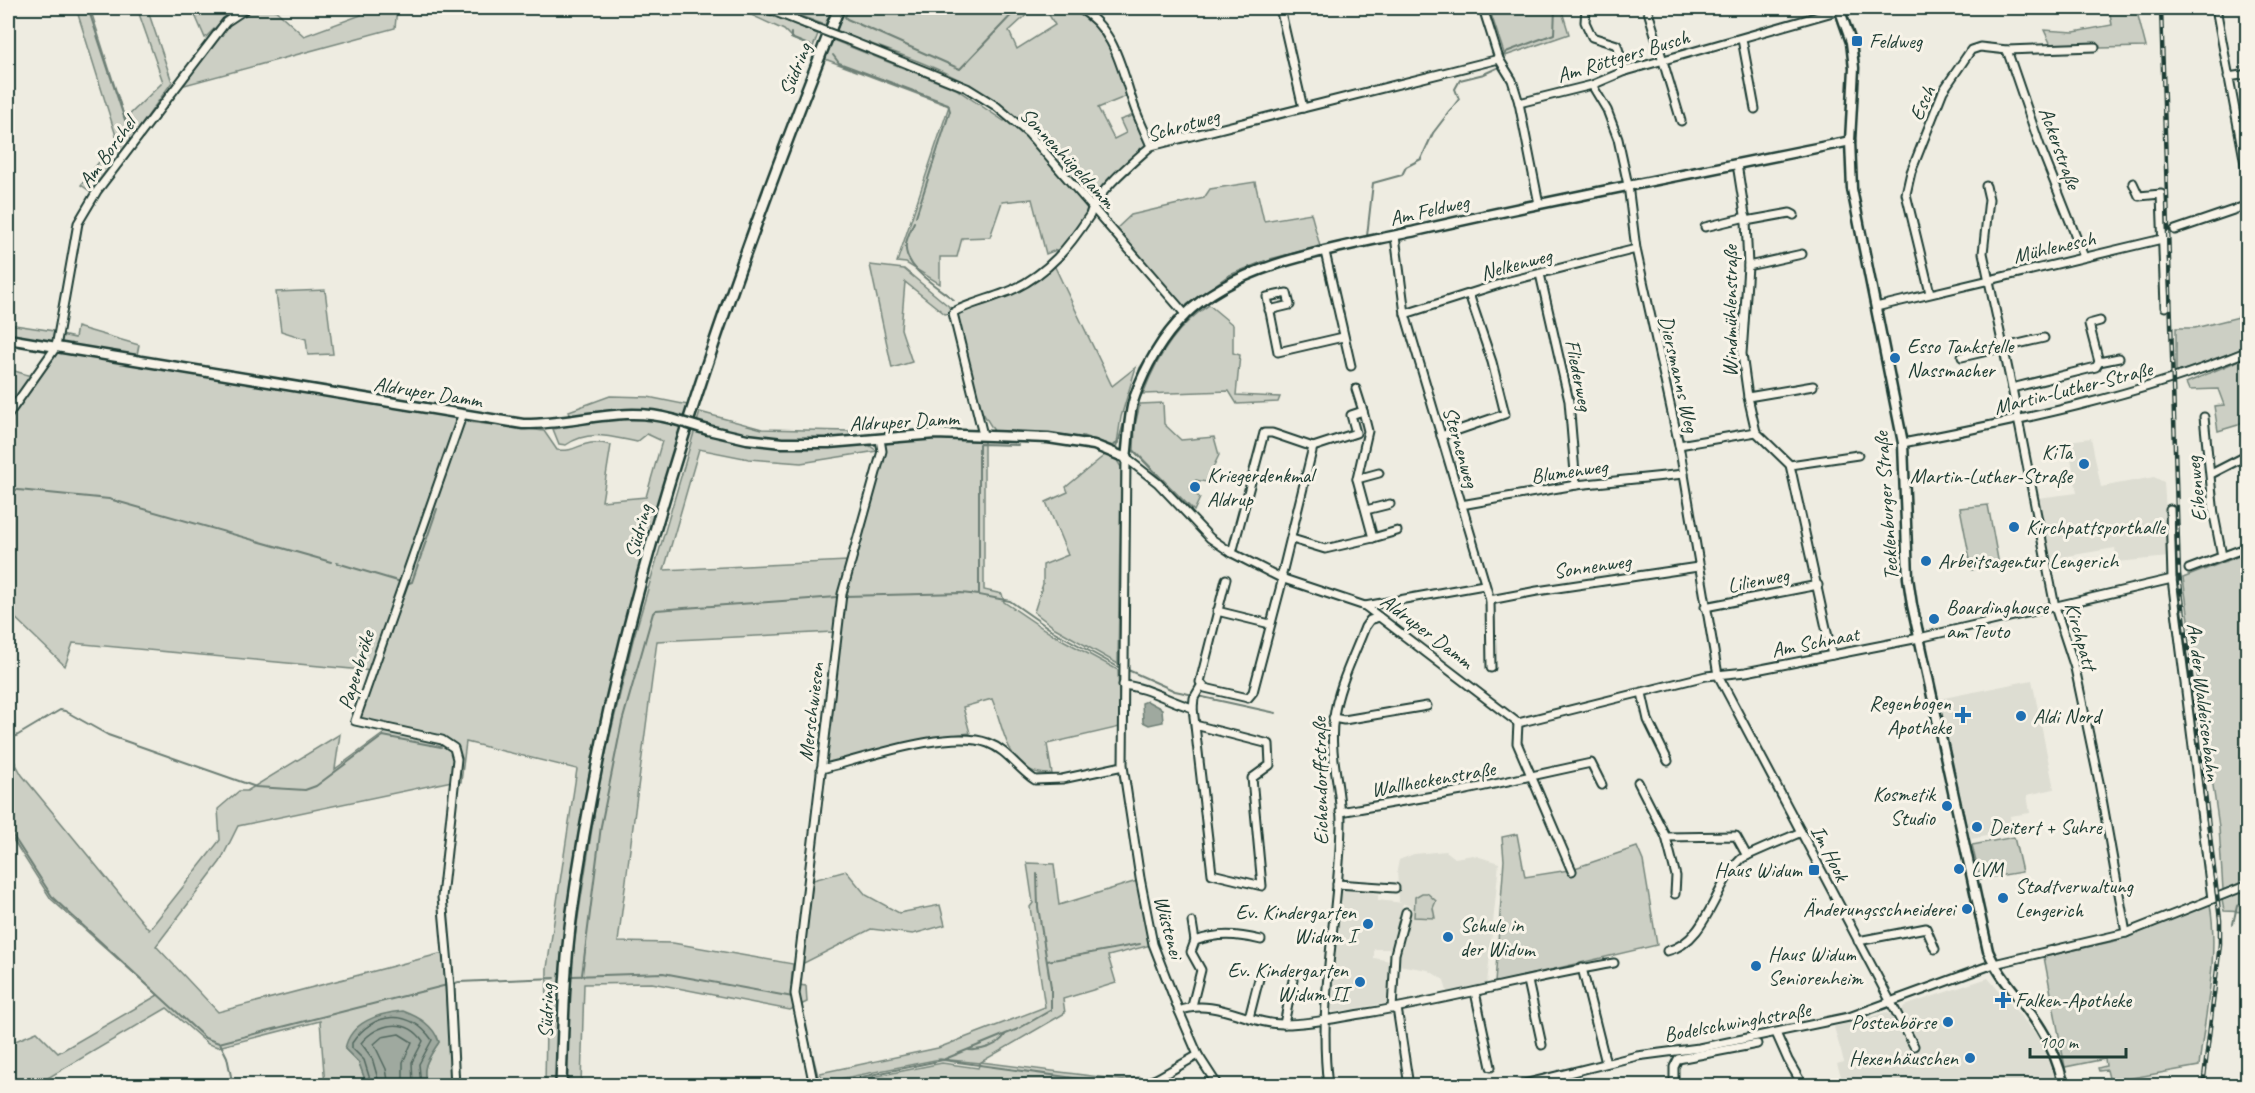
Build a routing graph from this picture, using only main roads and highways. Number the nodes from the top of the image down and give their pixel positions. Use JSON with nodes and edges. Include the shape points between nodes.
{"nodes":[{"id":1,"x":839,"y":8,"type":"edge"},
{"id":2,"x":561,"y":1086,"type":"edge"}],
"edges":[{"from":1,"to":2,"type":"main road","name":"Südring","via":[[731,294],[669,486],[624,649],[588,809],[572,913]]}]}
